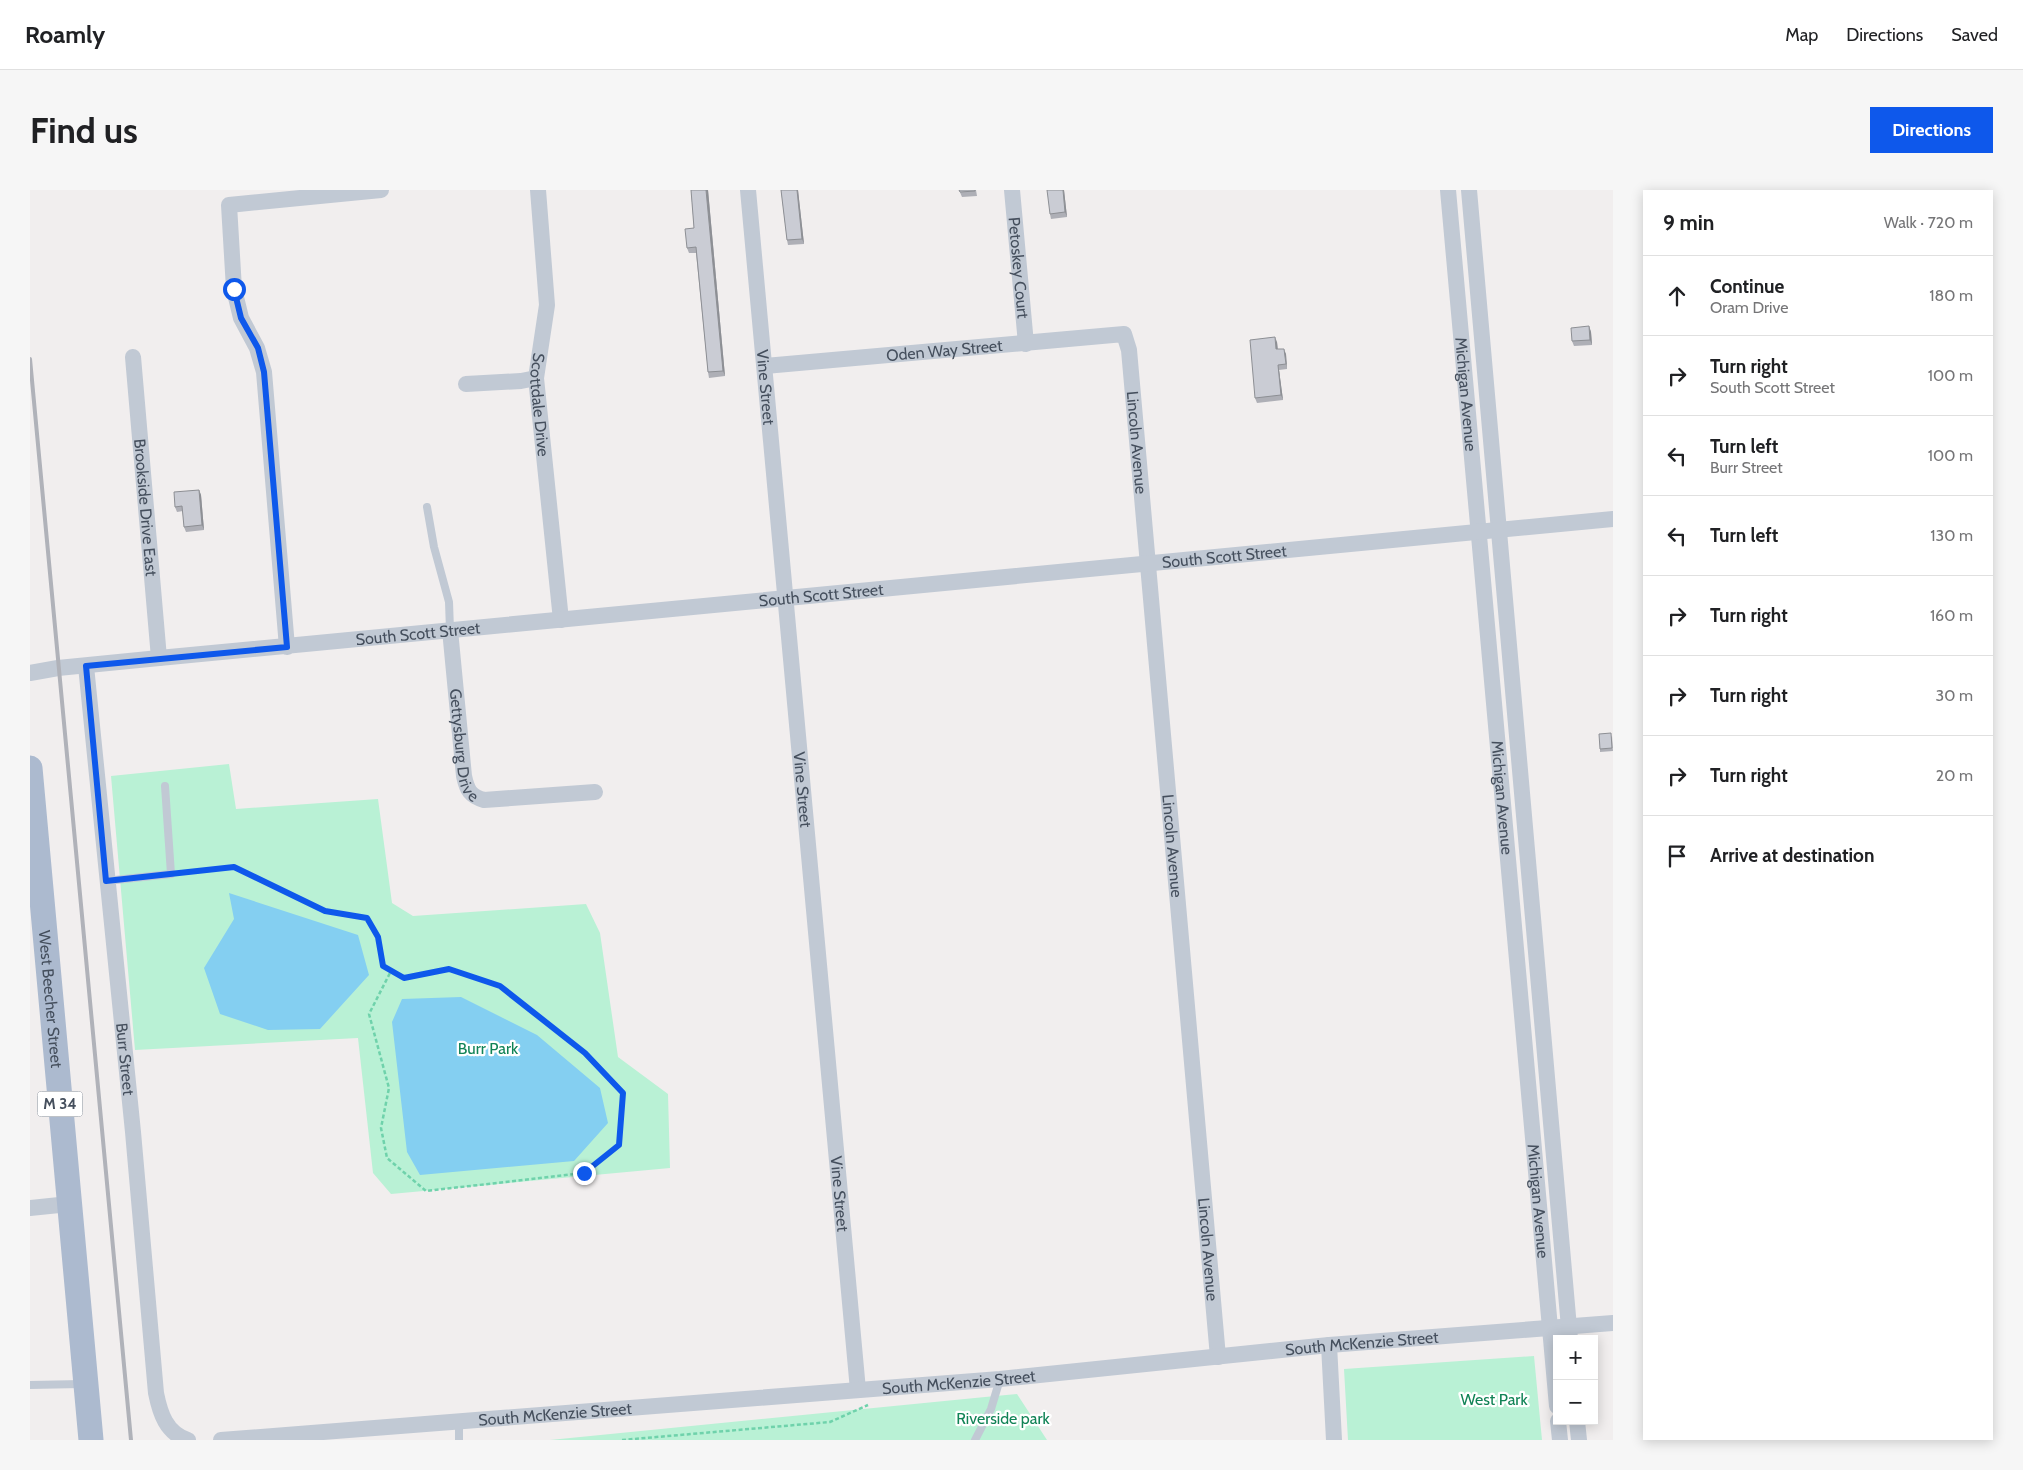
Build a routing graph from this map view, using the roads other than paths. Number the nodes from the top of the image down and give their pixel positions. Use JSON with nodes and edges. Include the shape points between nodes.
{"nodes":[{"id":1,"x":381,"y":190,"type":"edge"},
{"id":2,"x":538,"y":190,"type":"edge"},
{"id":3,"x":748,"y":190,"type":"edge"},
{"id":4,"x":1012,"y":190,"type":"edge"},
{"id":5,"x":1448,"y":190,"type":"edge"},
{"id":6,"x":1469,"y":190,"type":"edge"},
{"id":7,"x":1124,"y":334,"type":"joint"},
{"id":8,"x":1026,"y":344,"type":"junction"},
{"id":9,"x":134,"y":357,"type":"dead end"},
{"id":10,"x":765,"y":366,"type":"junction"},
{"id":11,"x":536,"y":378,"type":"junction"},
{"id":12,"x":466,"y":384,"type":"dead end"},
{"id":13,"x":427,"y":508,"type":"dead end"},
{"id":14,"x":1613,"y":519,"type":"edge"},
{"id":15,"x":1499,"y":529,"type":"junction"},
{"id":16,"x":1477,"y":532,"type":"junction"},
{"id":17,"x":1148,"y":562,"type":"junction"},
{"id":18,"x":786,"y":598,"type":"junction"},
{"id":19,"x":561,"y":620,"type":"junction"},
{"id":20,"x":450,"y":630,"type":"junction"},
{"id":21,"x":287,"y":647,"type":"junction"},
{"id":22,"x":159,"y":658,"type":"junction"},
{"id":23,"x":86,"y":666,"type":"junction"},
{"id":24,"x":30,"y":673,"type":"edge"},
{"id":25,"x":30,"y":768,"type":"edge"},
{"id":26,"x":165,"y":786,"type":"dead end"},
{"id":27,"x":595,"y":792,"type":"dead end"},
{"id":28,"x":32,"y":807,"type":"edge"},
{"id":29,"x":106,"y":881,"type":"junction"},
{"id":30,"x":69,"y":1204,"type":"junction"},
{"id":31,"x":30,"y":1208,"type":"edge"},
{"id":32,"x":1613,"y":1323,"type":"edge"},
{"id":33,"x":1550,"y":1328,"type":"junction"},
{"id":34,"x":1570,"y":1333,"type":"edge"},
{"id":35,"x":1329,"y":1345,"type":"junction"},
{"id":36,"x":1218,"y":1357,"type":"junction"},
{"id":37,"x":1000,"y":1379,"type":"junction"},
{"id":38,"x":1555,"y":1380,"type":"edge"},
{"id":39,"x":86,"y":1384,"type":"junction"},
{"id":40,"x":30,"y":1385,"type":"edge"},
{"id":41,"x":858,"y":1390,"type":"junction"},
{"id":42,"x":459,"y":1423,"type":"junction"},
{"id":43,"x":1558,"y":1425,"type":"edge"},
{"id":44,"x":1577,"y":1425,"type":"edge"},
{"id":45,"x":91,"y":1440,"type":"edge"},
{"id":46,"x":188,"y":1440,"type":"edge"},
{"id":47,"x":221,"y":1440,"type":"edge"},
{"id":48,"x":459,"y":1440,"type":"edge"},
{"id":49,"x":974,"y":1440,"type":"edge"},
{"id":50,"x":1334,"y":1440,"type":"edge"},
{"id":51,"x":1560,"y":1440,"type":"edge"},
{"id":52,"x":1578,"y":1440,"type":"edge"}],
"edges":[{"from":1,"to":21,"type":"street","via":[[229,205],[234,289],[241,318],[258,348],[264,372]]},
{"from":2,"to":11,"type":"street","name":"Scottdale Drive","via":[[547,304]]},
{"from":3,"to":10,"type":"street","name":"Vine Street"},
{"from":4,"to":8,"type":"street","name":"Petoskey Court"},
{"from":5,"to":16,"type":"street","name":"Michigan Avenue"},
{"from":6,"to":15,"type":"street","name":"Michigan Avenue"},
{"from":7,"to":8,"type":"street","name":"Oden Way Street"},
{"from":7,"to":17,"type":"street","name":"Lincoln Avenue","via":[[1129,350]]},
{"from":8,"to":10,"type":"street","name":"Oden Way Street"},
{"from":9,"to":22,"type":"street","name":"Brookside Drive East"},
{"from":10,"to":18,"type":"street","name":"Vine Street"},
{"from":11,"to":12,"type":"street"},
{"from":11,"to":19,"type":"street","name":"Scottdale Drive"},
{"from":13,"to":20,"type":"lane","via":[[449,602]]},
{"from":14,"to":15,"type":"street","name":"South Scott Street"},
{"from":15,"to":16,"type":"street","name":"South Scott Street"},
{"from":15,"to":34,"type":"street","name":"Michigan Avenue"},
{"from":16,"to":17,"type":"street","name":"South Scott Street"},
{"from":16,"to":33,"type":"street","name":"Michigan Avenue"},
{"from":17,"to":18,"type":"street","name":"South Scott Street"},
{"from":17,"to":36,"type":"street","name":"Lincoln Avenue"},
{"from":18,"to":19,"type":"street","name":"South Scott Street"},
{"from":18,"to":41,"type":"street","name":"Vine Street"},
{"from":19,"to":20,"type":"street","name":"South Scott Street"},
{"from":20,"to":21,"type":"street","name":"South Scott Street"},
{"from":20,"to":27,"type":"street","name":"Gettysburg Drive","via":[[464,776],[466,788],[472,796],[484,800]]},
{"from":21,"to":22,"type":"street","name":"South Scott Street"},
{"from":22,"to":23,"type":"street","name":"South Scott Street"},
{"from":23,"to":24,"type":"street","name":"South Scott Street"},
{"from":23,"to":29,"type":"street","name":"Burr Street"},
{"from":25,"to":28,"type":"main road","name":"West Beecher Street","number":"M 34"},
{"from":26,"to":29,"type":"lane","via":[[171,874]]},
{"from":28,"to":30,"type":"main road","name":"West Beecher Street","number":"M 34"},
{"from":29,"to":46,"type":"street","name":"Burr Street","via":[[156,1393],[160,1412],[171,1431]]},
{"from":30,"to":31,"type":"street"},
{"from":30,"to":39,"type":"main road","name":"West Beecher Street","number":"M 34"},
{"from":32,"to":34,"type":"street","name":"South McKenzie Street"},
{"from":33,"to":34,"type":"street","name":"South McKenzie Street"},
{"from":33,"to":35,"type":"street","name":"South McKenzie Street"},
{"from":33,"to":38,"type":"street","name":"Michigan Avenue"},
{"from":35,"to":36,"type":"street","name":"South McKenzie Street"},
{"from":35,"to":50,"type":"street"},
{"from":36,"to":37,"type":"street","name":"South McKenzie Street"},
{"from":37,"to":41,"type":"street","name":"South McKenzie Street"},
{"from":37,"to":49,"type":"lane","via":[[991,1409]]},
{"from":39,"to":40,"type":"lane"},
{"from":39,"to":45,"type":"main road","name":"West Beecher Street","number":"M 34"},
{"from":41,"to":42,"type":"street","name":"South McKenzie Street"},
{"from":42,"to":47,"type":"street","name":"South McKenzie Street"},
{"from":42,"to":48,"type":"lane"},
{"from":43,"to":51,"type":"street"},
{"from":44,"to":52,"type":"street"}]}
